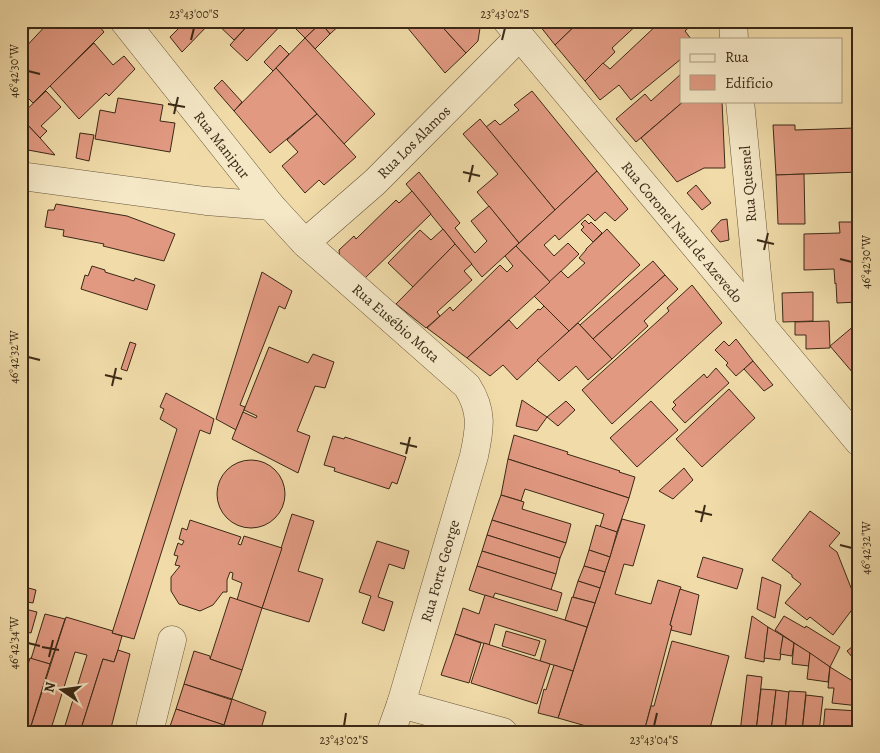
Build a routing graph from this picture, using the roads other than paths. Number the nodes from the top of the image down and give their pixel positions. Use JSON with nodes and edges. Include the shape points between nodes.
{"nodes":[{"id":1,"x":124,"y":21,"type":"edge"},
{"id":2,"x":732,"y":21,"type":"edge"},
{"id":3,"x":513,"y":29,"type":"edge"},
{"id":4,"x":734,"y":38,"type":"edge"},
{"id":5,"x":740,"y":102,"type":"edge"},
{"id":6,"x":21,"y":176,"type":"edge"},
{"id":7,"x":270,"y":206,"type":"junction"},
{"id":8,"x":305,"y":243,"type":"junction"},
{"id":9,"x":762,"y":326,"type":"junction"},
{"id":10,"x":478,"y":409,"type":"joint"},
{"id":11,"x":859,"y":442,"type":"edge"},
{"id":12,"x":172,"y":640,"type":"dead end"},
{"id":13,"x":401,"y":704,"type":"junction"},
{"id":14,"x":149,"y":732,"type":"edge"},
{"id":15,"x":391,"y":732,"type":"edge"},
{"id":16,"x":503,"y":732,"type":"edge"}],
"edges":[{"from":1,"to":7,"type":"street","name":"Rua Manipur"},
{"from":2,"to":4,"type":"street"},
{"from":3,"to":8,"type":"street","name":"Rua Los Alamos","via":[[375,182]]},
{"from":3,"to":9,"type":"street","name":"Rua Coronel Naul de Azevedo"},
{"from":5,"to":9,"type":"street","name":"Rua Quesnel"},
{"from":6,"to":7,"type":"street","via":[[206,201]]},
{"from":7,"to":8,"type":"street","name":"Rua Manipur"},
{"from":8,"to":10,"type":"street","name":"Rua Eusébio Mota","via":[[467,386]]},
{"from":9,"to":11,"type":"street","name":"Rua Coronel Naul de Azevedo"},
{"from":10,"to":13,"type":"street","name":"Rua Forte George","via":[[479,434],[474,456]]},
{"from":12,"to":14,"type":"street"},
{"from":13,"to":15,"type":"street","name":"Rua Forte George"},
{"from":13,"to":16,"type":"street"}]}
